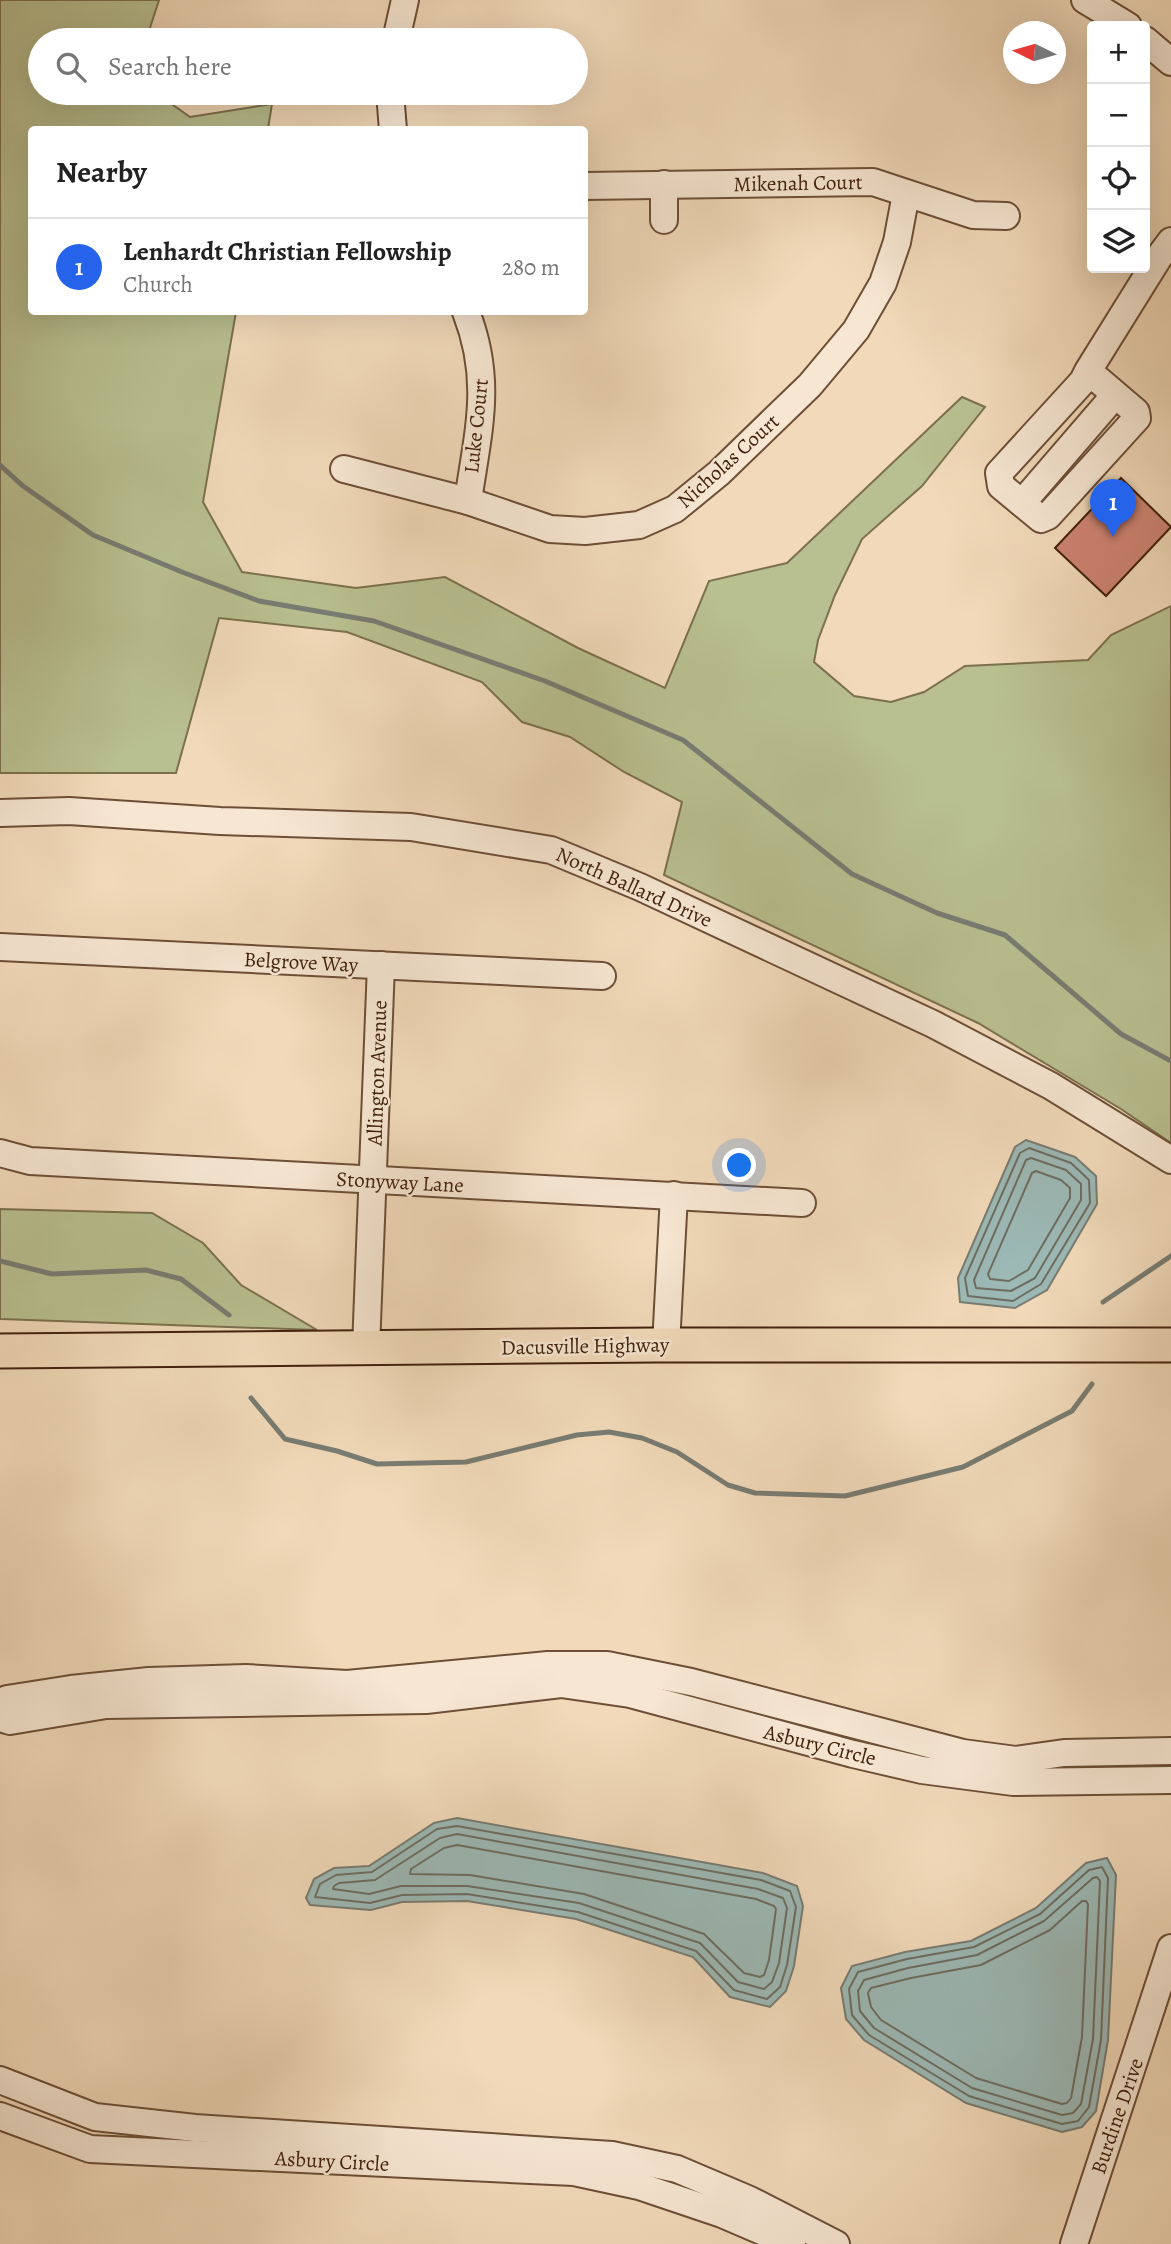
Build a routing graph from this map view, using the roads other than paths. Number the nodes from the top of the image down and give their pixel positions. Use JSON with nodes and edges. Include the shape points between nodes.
{"nodes":[{"id":1,"x":405,"y":0,"type":"edge"},
{"id":2,"x":1085,"y":0,"type":"edge"},
{"id":3,"x":1120,"y":21,"type":"edge"},
{"id":4,"x":399,"y":28,"type":"edge"},
{"id":5,"x":1150,"y":44,"type":"edge"},
{"id":6,"x":1171,"y":61,"type":"edge"},
{"id":7,"x":391,"y":105,"type":"edge"},
{"id":8,"x":393,"y":126,"type":"edge"},
{"id":9,"x":664,"y":184,"type":"junction"},
{"id":10,"x":588,"y":186,"type":"edge"},
{"id":11,"x":906,"y":194,"type":"junction"},
{"id":12,"x":1006,"y":216,"type":"dead end"},
{"id":13,"x":664,"y":220,"type":"dead end"},
{"id":14,"x":1171,"y":241,"type":"edge"},
{"id":15,"x":467,"y":315,"type":"edge"},
{"id":16,"x":1088,"y":372,"type":"junction"},
{"id":17,"x":344,"y":469,"type":"dead end"},
{"id":18,"x":468,"y":501,"type":"junction"},
{"id":19,"x":0,"y":813,"type":"edge"},
{"id":20,"x":0,"y":947,"type":"edge"},
{"id":21,"x":381,"y":965,"type":"junction"},
{"id":22,"x":602,"y":976,"type":"dead end"},
{"id":23,"x":0,"y":1153,"type":"edge"},
{"id":24,"x":1171,"y":1160,"type":"edge"},
{"id":25,"x":372,"y":1181,"type":"junction"},
{"id":26,"x":674,"y":1195,"type":"junction"},
{"id":27,"x":802,"y":1203,"type":"dead end"},
{"id":28,"x":666,"y":1345,"type":"junction"},
{"id":29,"x":1171,"y":1345,"type":"edge"},
{"id":30,"x":366,"y":1348,"type":"junction"},
{"id":31,"x":0,"y":1351,"type":"edge"},
{"id":32,"x":640,"y":1684,"type":"junction"},
{"id":33,"x":736,"y":1694,"type":"junction"},
{"id":34,"x":106,"y":1695,"type":"junction"},
{"id":35,"x":0,"y":1705,"type":"edge"},
{"id":36,"x":0,"y":1718,"type":"edge"},
{"id":37,"x":727,"y":1720,"type":"junction"},
{"id":38,"x":921,"y":1742,"type":"junction"},
{"id":39,"x":1171,"y":1751,"type":"edge"},
{"id":40,"x":912,"y":1768,"type":"junction"},
{"id":41,"x":1014,"y":1771,"type":"junction"},
{"id":42,"x":1171,"y":1780,"type":"edge"},
{"id":43,"x":1171,"y":1948,"type":"edge"},
{"id":44,"x":0,"y":2080,"type":"edge"},
{"id":45,"x":0,"y":2116,"type":"edge"},
{"id":46,"x":194,"y":2141,"type":"junction"},
{"id":47,"x":574,"y":2162,"type":"junction"},
{"id":48,"x":792,"y":2244,"type":"edge"},
{"id":49,"x":836,"y":2244,"type":"edge"},
{"id":50,"x":1074,"y":2244,"type":"edge"}],
"edges":[{"from":1,"to":4,"type":"street"},
{"from":2,"to":3,"type":"street"},
{"from":5,"to":6,"type":"street"},
{"from":7,"to":8,"type":"street"},
{"from":9,"to":10,"type":"street","name":"Mikenah Court"},
{"from":9,"to":11,"type":"street","name":"Mikenah Court","via":[[873,182]]},
{"from":9,"to":13,"type":"street"},
{"from":11,"to":12,"type":"street","name":"Mikenah Court","via":[[973,215]]},
{"from":11,"to":18,"type":"street","name":"Nicholas Court","via":[[883,283],[856,330],[810,385],[675,509],[639,525],[585,531],[550,529]]},
{"from":14,"to":16,"type":"street"},
{"from":15,"to":18,"type":"street","name":"Luke Court","via":[[481,362],[483,402]]},
{"from":16,"to":16,"type":"street","via":[[999,473],[1001,485],[1041,519],[1137,418],[1136,412]]},
{"from":17,"to":18,"type":"street","name":"Nicholas Court"},
{"from":19,"to":24,"type":"street","name":"North Ballard Drive","via":[[69,811],[411,827],[551,850],[933,1024],[1051,1086]]},
{"from":20,"to":21,"type":"street","name":"Belgrove Way"},
{"from":21,"to":22,"type":"street","name":"Belgrove Way"},
{"from":21,"to":25,"type":"street","name":"Allington Avenue"},
{"from":23,"to":25,"type":"street","name":"Stonyway Lane","via":[[30,1161]]},
{"from":25,"to":26,"type":"street","name":"Stonyway Lane"},
{"from":25,"to":30,"type":"street","name":"Allington Avenue"},
{"from":26,"to":27,"type":"street","name":"Stonyway Lane"},
{"from":26,"to":28,"type":"street"},
{"from":28,"to":29,"type":"main road","name":"Dacusville Highway"},
{"from":28,"to":30,"type":"main road","name":"Dacusville Highway"},
{"from":30,"to":31,"type":"main road","name":"Dacusville Highway"},
{"from":32,"to":33,"type":"street","name":"Asbury Circle"},
{"from":32,"to":34,"type":"street","name":"Asbury Circle","via":[[607,1665],[548,1665],[515,1679],[448,1686],[347,1684]]},
{"from":32,"to":37,"type":"street","name":"Asbury Circle"},
{"from":33,"to":37,"type":"street"},
{"from":33,"to":38,"type":"street","name":"Asbury Circle"},
{"from":34,"to":35,"type":"street","name":"Asbury Circle","via":[[7,1699]]},
{"from":34,"to":36,"type":"street","name":"Asbury Circle","via":[[10,1721]]},
{"from":37,"to":40,"type":"street","name":"Asbury Circle"},
{"from":38,"to":40,"type":"street"},
{"from":38,"to":41,"type":"street","name":"Asbury Circle"},
{"from":39,"to":41,"type":"street","name":"Asbury Circle","via":[[1064,1753]]},
{"from":40,"to":41,"type":"street","name":"Asbury Circle"},
{"from":41,"to":42,"type":"street","name":"Asbury Circle"},
{"from":43,"to":50,"type":"street","name":"Burdine Drive"},
{"from":44,"to":46,"type":"street","name":"Asbury Circle","via":[[95,2117]]},
{"from":45,"to":46,"type":"street","name":"Asbury Circle","via":[[90,2149]]},
{"from":46,"to":47,"type":"street","name":"Asbury Circle"},
{"from":47,"to":48,"type":"street","name":"Asbury Circle"},
{"from":47,"to":49,"type":"street","name":"Asbury Circle","via":[[612,2155],[677,2169]]}]}
